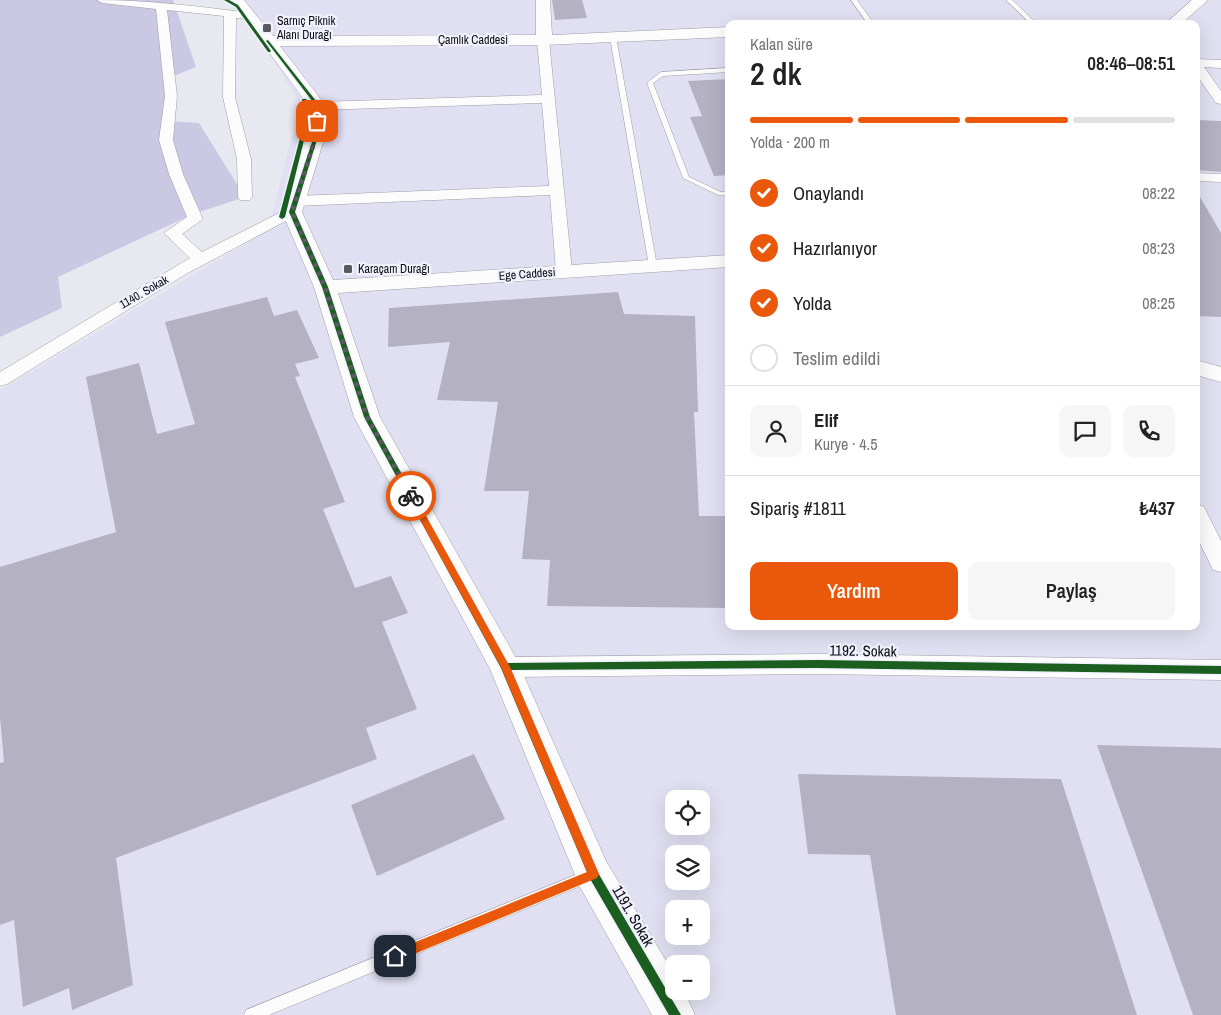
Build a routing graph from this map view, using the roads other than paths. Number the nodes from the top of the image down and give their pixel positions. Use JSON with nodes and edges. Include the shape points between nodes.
{"nodes":[{"id":1,"x":102,"y":0,"type":"edge"},
{"id":2,"x":184,"y":0,"type":"edge"},
{"id":3,"x":543,"y":0,"type":"edge"},
{"id":4,"x":854,"y":0,"type":"edge"},
{"id":5,"x":1009,"y":0,"type":"edge"},
{"id":6,"x":1201,"y":0,"type":"edge"},
{"id":7,"x":161,"y":6,"type":"junction"},
{"id":8,"x":240,"y":9,"type":"edge"},
{"id":9,"x":868,"y":20,"type":"edge"},
{"id":10,"x":1030,"y":20,"type":"edge"},
{"id":11,"x":1177,"y":20,"type":"edge"},
{"id":12,"x":725,"y":32,"type":"edge"},
{"id":13,"x":613,"y":37,"type":"junction"},
{"id":14,"x":543,"y":40,"type":"junction"},
{"id":15,"x":268,"y":41,"type":"junction"},
{"id":16,"x":1200,"y":64,"type":"edge"},
{"id":17,"x":1221,"y":64,"type":"edge"},
{"id":18,"x":725,"y":70,"type":"edge"},
{"id":19,"x":1200,"y":70,"type":"edge"},
{"id":20,"x":548,"y":99,"type":"junction"},
{"id":21,"x":1221,"y":100,"type":"edge"},
{"id":22,"x":318,"y":106,"type":"junction"},
{"id":23,"x":1200,"y":177,"type":"edge"},
{"id":24,"x":1221,"y":178,"type":"edge"},
{"id":25,"x":556,"y":190,"type":"junction"},
{"id":26,"x":725,"y":194,"type":"edge"},
{"id":27,"x":245,"y":197,"type":"dead end"},
{"id":28,"x":294,"y":206,"type":"junction"},
{"id":29,"x":200,"y":259,"type":"junction"},
{"id":30,"x":725,"y":260,"type":"edge"},
{"id":31,"x":653,"y":266,"type":"junction"},
{"id":32,"x":564,"y":271,"type":"junction"},
{"id":33,"x":325,"y":287,"type":"junction"},
{"id":34,"x":1200,"y":368,"type":"edge"},
{"id":35,"x":1221,"y":375,"type":"edge"},
{"id":36,"x":0,"y":380,"type":"edge"},
{"id":37,"x":1200,"y":520,"type":"edge"},
{"id":38,"x":1221,"y":564,"type":"edge"},
{"id":39,"x":505,"y":667,"type":"junction"},
{"id":40,"x":1221,"y":670,"type":"edge"},
{"id":41,"x":593,"y":874,"type":"junction"},
{"id":42,"x":251,"y":1015,"type":"edge"},
{"id":43,"x":675,"y":1015,"type":"edge"}],
"edges":[{"from":1,"to":7,"type":"street"},
{"from":2,"to":8,"type":"street"},
{"from":3,"to":14,"type":"street"},
{"from":4,"to":9,"type":"lane"},
{"from":5,"to":10,"type":"lane"},
{"from":6,"to":11,"type":"street"},
{"from":7,"to":8,"type":"street"},
{"from":7,"to":29,"type":"street","via":[[171,86],[166,140],[194,219],[172,233]]},
{"from":8,"to":15,"type":"street"},
{"from":8,"to":27,"type":"street","via":[[229,96],[244,159]]},
{"from":12,"to":13,"type":"street","name":"Çamlık Caddesi"},
{"from":13,"to":14,"type":"street","name":"Çamlık Caddesi"},
{"from":13,"to":31,"type":"lane"},
{"from":14,"to":15,"type":"street","name":"Çamlık Caddesi"},
{"from":14,"to":20,"type":"street"},
{"from":15,"to":22,"type":"street"},
{"from":16,"to":17,"type":"street"},
{"from":18,"to":26,"type":"lane","via":[[661,74],[650,83],[686,178]]},
{"from":19,"to":21,"type":"street"},
{"from":20,"to":22,"type":"street"},
{"from":20,"to":25,"type":"street"},
{"from":22,"to":28,"type":"street","via":[[316,136]]},
{"from":23,"to":24,"type":"street"},
{"from":25,"to":28,"type":"street"},
{"from":25,"to":32,"type":"street"},
{"from":28,"to":29,"type":"street","name":"1140. Sokak"},
{"from":28,"to":33,"type":"street","name":"1191. Sokak"},
{"from":29,"to":36,"type":"street","name":"1140. Sokak","via":[[134,296]]},
{"from":30,"to":31,"type":"street","name":"Ege Caddesi"},
{"from":31,"to":32,"type":"street","name":"Ege Caddesi"},
{"from":32,"to":33,"type":"street","name":"Ege Caddesi"},
{"from":33,"to":39,"type":"street","name":"1191. Sokak","via":[[367,417]]},
{"from":34,"to":35,"type":"street"},
{"from":37,"to":38,"type":"street"},
{"from":39,"to":40,"type":"street","name":"1192. Sokak","via":[[818,664]]},
{"from":39,"to":41,"type":"street","name":"1191. Sokak"},
{"from":41,"to":42,"type":"lane"},
{"from":41,"to":43,"type":"street","name":"1191. Sokak"}]}
